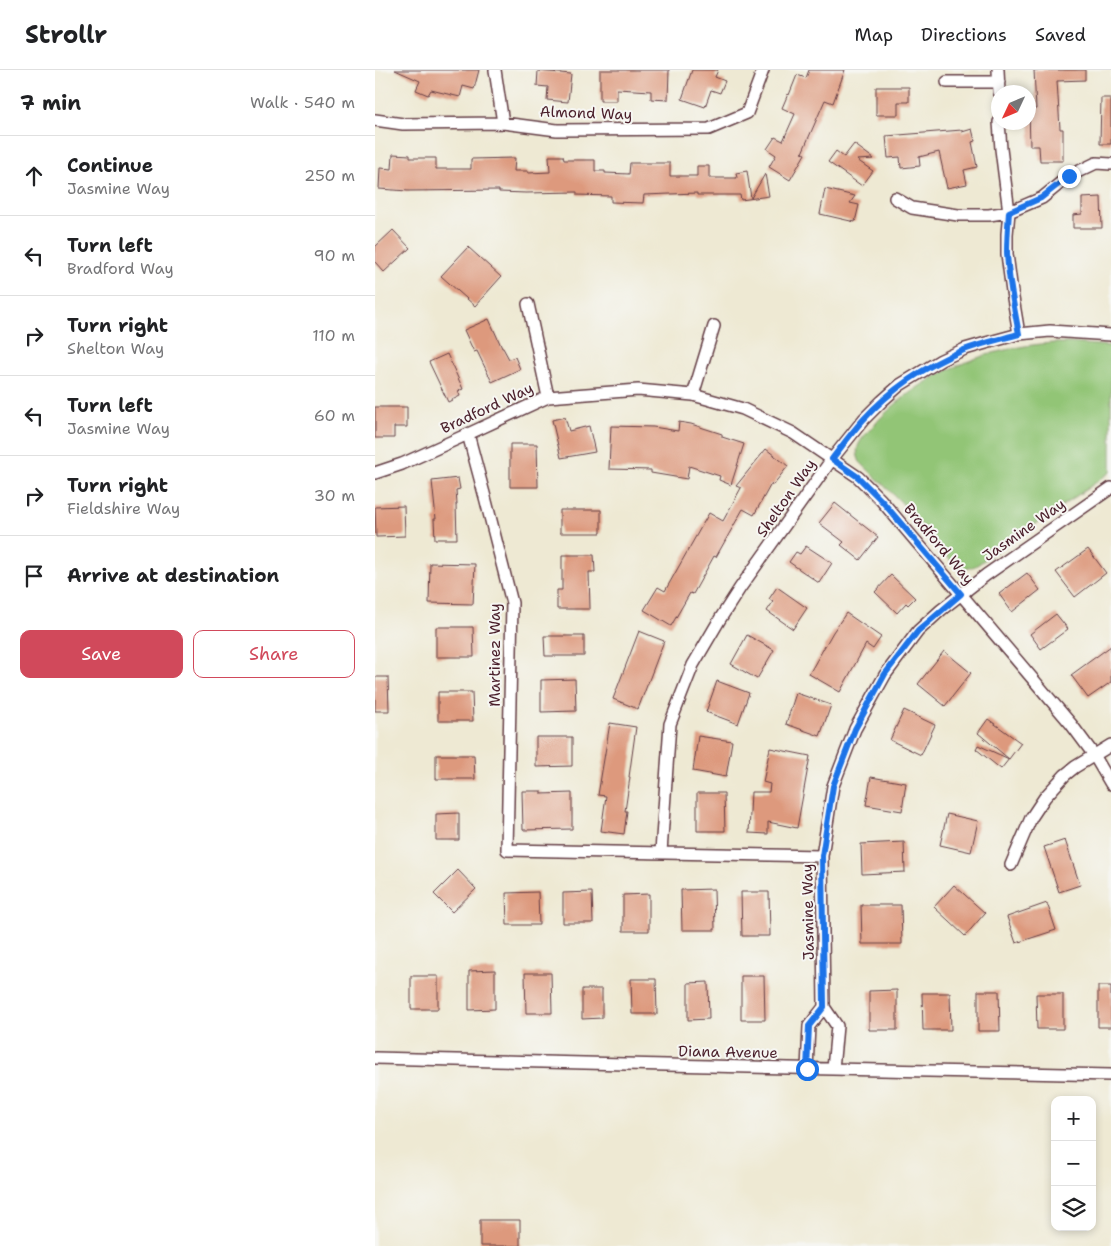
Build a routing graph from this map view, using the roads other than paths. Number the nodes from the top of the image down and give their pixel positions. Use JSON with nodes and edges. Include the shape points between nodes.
{"nodes":[{"id":1,"x":495,"y":70,"type":"edge"},
{"id":2,"x":763,"y":70,"type":"edge"},
{"id":3,"x":998,"y":70,"type":"edge"},
{"id":4,"x":947,"y":82,"type":"dead end"},
{"id":5,"x":999,"y":85,"type":"edge"},
{"id":6,"x":991,"y":86,"type":"edge"},
{"id":7,"x":375,"y":120,"type":"edge"},
{"id":8,"x":503,"y":123,"type":"junction"},
{"id":9,"x":1000,"y":130,"type":"edge"},
{"id":10,"x":1111,"y":164,"type":"edge"},
{"id":11,"x":895,"y":198,"type":"dead end"},
{"id":12,"x":1009,"y":212,"type":"junction"},
{"id":13,"x":528,"y":304,"type":"dead end"},
{"id":14,"x":714,"y":326,"type":"dead end"},
{"id":15,"x":1019,"y":334,"type":"junction"},
{"id":16,"x":1111,"y":334,"type":"edge"},
{"id":17,"x":693,"y":395,"type":"junction"},
{"id":18,"x":548,"y":396,"type":"junction"},
{"id":19,"x":468,"y":434,"type":"junction"},
{"id":20,"x":832,"y":459,"type":"junction"},
{"id":21,"x":375,"y":473,"type":"edge"},
{"id":22,"x":1111,"y":488,"type":"edge"},
{"id":23,"x":961,"y":594,"type":"junction"},
{"id":24,"x":1111,"y":745,"type":"edge"},
{"id":25,"x":1094,"y":755,"type":"junction"},
{"id":26,"x":1111,"y":784,"type":"edge"},
{"id":27,"x":661,"y":852,"type":"junction"},
{"id":28,"x":822,"y":856,"type":"junction"},
{"id":29,"x":1011,"y":865,"type":"dead end"},
{"id":30,"x":824,"y":1007,"type":"junction"},
{"id":31,"x":375,"y":1058,"type":"edge"},
{"id":32,"x":807,"y":1069,"type":"junction"},
{"id":33,"x":833,"y":1069,"type":"junction"},
{"id":34,"x":1111,"y":1075,"type":"edge"}],
"edges":[{"from":1,"to":8,"type":"street"},
{"from":2,"to":8,"type":"street","name":"Almond Way","via":[[747,113],[709,129],[557,130]]},
{"from":3,"to":5,"type":"street"},
{"from":4,"to":6,"type":"street"},
{"from":7,"to":8,"type":"street","name":"Almond Way","via":[[403,124]]},
{"from":9,"to":12,"type":"street"},
{"from":10,"to":12,"type":"street","via":[[1096,163],[1069,176],[1041,198]]},
{"from":11,"to":12,"type":"street","via":[[912,208],[958,215]]},
{"from":12,"to":15,"type":"street","via":[[1007,254]]},
{"from":13,"to":18,"type":"street"},
{"from":14,"to":17,"type":"street"},
{"from":15,"to":16,"type":"street","name":"Shelton Way","via":[[1050,331]]},
{"from":15,"to":20,"type":"street","name":"Shelton Way","via":[[941,360],[900,385],[864,419]]},
{"from":17,"to":18,"type":"street","name":"Bradford Way","via":[[638,390]]},
{"from":17,"to":20,"type":"street","name":"Bradford Way","via":[[743,409],[793,433]]},
{"from":18,"to":19,"type":"street","name":"Bradford Way"},
{"from":19,"to":21,"type":"street","name":"Bradford Way"},
{"from":19,"to":27,"type":"street","name":"Martinez Way","via":[[512,603],[507,850]]},
{"from":20,"to":23,"type":"street","name":"Bradford Way","via":[[858,477],[881,500]]},
{"from":20,"to":27,"type":"street","name":"Shelton Way","via":[[740,588],[693,665],[670,724]]},
{"from":22,"to":23,"type":"street","name":"Jasmine Way"},
{"from":23,"to":25,"type":"street","name":"Bradford Way"},
{"from":23,"to":28,"type":"street","name":"Jasmine Way","via":[[918,631],[885,674],[855,729],[833,786]]},
{"from":24,"to":25,"type":"street"},
{"from":25,"to":26,"type":"street","name":"Bradford Way"},
{"from":25,"to":29,"type":"street","via":[[1065,775],[1045,797],[1031,818]]},
{"from":27,"to":28,"type":"street"},
{"from":28,"to":30,"type":"street","name":"Jasmine Way"},
{"from":30,"to":32,"type":"street","via":[[809,1026]]},
{"from":30,"to":33,"type":"street","via":[[837,1026]]},
{"from":31,"to":32,"type":"street","name":"Diana Avenue"},
{"from":32,"to":33,"type":"street","name":"Diana Avenue"},
{"from":33,"to":34,"type":"street","name":"Diana Avenue"}]}
